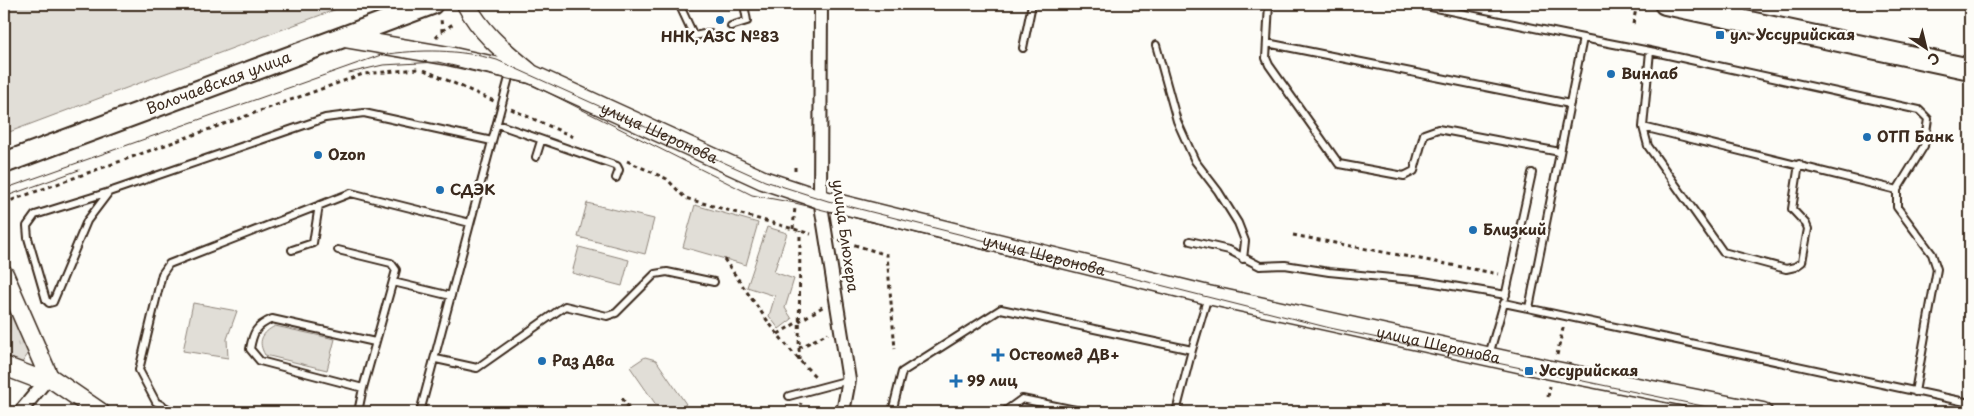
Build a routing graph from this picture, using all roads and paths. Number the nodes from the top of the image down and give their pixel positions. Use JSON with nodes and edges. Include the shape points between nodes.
{"nodes":[{"id":1,"x":466,"y":4,"type":"edge"},
{"id":2,"x":679,"y":4,"type":"edge"},
{"id":3,"x":744,"y":4,"type":"edge"},
{"id":4,"x":820,"y":4,"type":"edge"},
{"id":5,"x":1032,"y":4,"type":"edge"},
{"id":6,"x":1270,"y":4,"type":"edge"},
{"id":7,"x":1416,"y":4,"type":"edge"},
{"id":8,"x":1637,"y":4,"type":"edge"},
{"id":9,"x":1665,"y":4,"type":"edge"},
{"id":10,"x":436,"y":11,"type":"edge"},
{"id":11,"x":1738,"y":12,"type":"edge"},
{"id":12,"x":453,"y":24,"type":"dead end"},
{"id":13,"x":1633,"y":24,"type":"dead end"},
{"id":14,"x":731,"y":26,"type":"dead end"},
{"id":15,"x":442,"y":30,"type":"junction"},
{"id":16,"x":709,"y":33,"type":"dead end"},
{"id":17,"x":344,"y":38,"type":"junction"},
{"id":18,"x":1583,"y":38,"type":"junction"},
{"id":19,"x":434,"y":40,"type":"dead end"},
{"id":20,"x":1267,"y":43,"type":"junction"},
{"id":21,"x":1156,"y":45,"type":"dead end"},
{"id":22,"x":1023,"y":48,"type":"dead end"},
{"id":23,"x":1650,"y":51,"type":"junction"},
{"id":24,"x":511,"y":70,"type":"junction"},
{"id":25,"x":1970,"y":70,"type":"edge"},
{"id":26,"x":531,"y":74,"type":"junction"},
{"id":27,"x":1570,"y":104,"type":"junction"},
{"id":28,"x":502,"y":105,"type":"junction"},
{"id":29,"x":497,"y":124,"type":"junction"},
{"id":30,"x":1644,"y":127,"type":"junction"},
{"id":31,"x":541,"y":140,"type":"junction"},
{"id":32,"x":580,"y":140,"type":"dead end"},
{"id":33,"x":492,"y":141,"type":"junction"},
{"id":34,"x":1560,"y":152,"type":"junction"},
{"id":35,"x":536,"y":157,"type":"dead end"},
{"id":36,"x":624,"y":160,"type":"dead end"},
{"id":37,"x":4,"y":163,"type":"edge"},
{"id":38,"x":1799,"y":164,"type":"junction"},
{"id":39,"x":1532,"y":173,"type":"dead end"},
{"id":40,"x":616,"y":178,"type":"dead end"},
{"id":41,"x":1896,"y":190,"type":"junction"},
{"id":42,"x":109,"y":192,"type":"junction"},
{"id":43,"x":820,"y":199,"type":"junction"},
{"id":44,"x":4,"y":203,"type":"edge"},
{"id":45,"x":319,"y":206,"type":"junction"},
{"id":46,"x":470,"y":223,"type":"junction"},
{"id":47,"x":800,"y":231,"type":"junction"},
{"id":48,"x":1293,"y":235,"type":"dead end"},
{"id":49,"x":828,"y":238,"type":"junction"},
{"id":50,"x":1190,"y":242,"type":"dead end"},
{"id":51,"x":292,"y":250,"type":"dead end"},
{"id":52,"x":338,"y":250,"type":"dead end"},
{"id":53,"x":724,"y":259,"type":"dead end"},
{"id":54,"x":1243,"y":259,"type":"junction"},
{"id":55,"x":4,"y":274,"type":"edge"},
{"id":56,"x":1510,"y":276,"type":"junction"},
{"id":57,"x":393,"y":282,"type":"junction"},
{"id":58,"x":714,"y":282,"type":"dead end"},
{"id":59,"x":1208,"y":295,"type":"junction"},
{"id":60,"x":1506,"y":295,"type":"junction"},
{"id":61,"x":452,"y":296,"type":"junction"},
{"id":62,"x":1504,"y":303,"type":"junction"},
{"id":63,"x":827,"y":305,"type":"dead end"},
{"id":64,"x":1529,"y":308,"type":"junction"},
{"id":65,"x":1566,"y":316,"type":"junction"},
{"id":66,"x":799,"y":320,"type":"junction"},
{"id":67,"x":830,"y":331,"type":"dead end"},
{"id":68,"x":778,"y":334,"type":"junction"},
{"id":69,"x":375,"y":342,"type":"junction"},
{"id":70,"x":799,"y":348,"type":"junction"},
{"id":71,"x":895,"y":349,"type":"dead end"},
{"id":72,"x":1192,"y":350,"type":"junction"},
{"id":73,"x":1489,"y":355,"type":"junction"},
{"id":74,"x":436,"y":359,"type":"junction"},
{"id":75,"x":799,"y":361,"type":"junction"},
{"id":76,"x":4,"y":366,"type":"edge"},
{"id":77,"x":1554,"y":370,"type":"junction"},
{"id":78,"x":48,"y":377,"type":"junction"},
{"id":79,"x":848,"y":380,"type":"junction"},
{"id":80,"x":825,"y":386,"type":"junction"},
{"id":81,"x":363,"y":388,"type":"junction"},
{"id":82,"x":1915,"y":392,"type":"junction"},
{"id":83,"x":788,"y":396,"type":"dead end"},
{"id":84,"x":1548,"y":397,"type":"dead end"},
{"id":85,"x":622,"y":398,"type":"dead end"},
{"id":86,"x":1970,"y":403,"type":"edge"},
{"id":87,"x":20,"y":412,"type":"edge"},
{"id":88,"x":100,"y":412,"type":"edge"},
{"id":89,"x":174,"y":412,"type":"edge"},
{"id":90,"x":358,"y":412,"type":"edge"},
{"id":91,"x":420,"y":412,"type":"edge"},
{"id":92,"x":632,"y":412,"type":"edge"},
{"id":93,"x":843,"y":412,"type":"edge"},
{"id":94,"x":892,"y":412,"type":"edge"},
{"id":95,"x":1004,"y":412,"type":"edge"},
{"id":96,"x":1085,"y":412,"type":"edge"},
{"id":97,"x":1176,"y":412,"type":"edge"},
{"id":98,"x":1763,"y":412,"type":"edge"}],
"edges":[{"from":1,"to":26,"type":"main road","via":[[488,37]]},
{"from":2,"to":16,"type":"lane","via":[[694,36]]},
{"from":3,"to":14,"type":"lane","via":[[747,21]]},
{"from":4,"to":43,"type":"street","name":"улица Блюхера"},
{"from":5,"to":22,"type":"lane"},
{"from":6,"to":20,"type":"lane"},
{"from":7,"to":18,"type":"lane"},
{"from":8,"to":13,"type":"path"},
{"from":9,"to":11,"type":"main road"},
{"from":10,"to":15,"type":"path"},
{"from":10,"to":17,"type":"main road","name":"Волочаевская улица"},
{"from":11,"to":25,"type":"main road"},
{"from":12,"to":15,"type":"path"},
{"from":15,"to":19,"type":"path"},
{"from":17,"to":24,"type":"main road","name":"улица Шеронова"},
{"from":17,"to":37,"type":"main road","name":"Волочаевская улица"},
{"from":18,"to":23,"type":"lane"},
{"from":18,"to":27,"type":"lane"},
{"from":20,"to":27,"type":"lane"},
{"from":20,"to":34,"type":"lane","via":[[1269,65],[1339,164],[1411,175],[1424,134],[1438,129]]},
{"from":21,"to":54,"type":"lane","via":[[1177,121],[1195,161],[1238,223],[1245,241]]},
{"from":23,"to":30,"type":"lane"},
{"from":23,"to":41,"type":"lane","via":[[1919,110],[1928,120],[1924,146]]},
{"from":24,"to":26,"type":"main road","name":"улица Шеронова"},
{"from":24,"to":28,"type":"lane"},
{"from":26,"to":43,"type":"main road","name":"улица Шеронова","via":[[763,180]]},
{"from":27,"to":34,"type":"lane"},
{"from":28,"to":29,"type":"lane"},
{"from":28,"to":32,"type":"path"},
{"from":28,"to":44,"type":"path","via":[[422,69],[363,74]]},
{"from":29,"to":31,"type":"lane"},
{"from":29,"to":33,"type":"lane"},
{"from":30,"to":38,"type":"lane"},
{"from":30,"to":38,"type":"lane","via":[[1648,146],[1723,252],[1786,269],[1802,262],[1808,229],[1792,209]]},
{"from":31,"to":35,"type":"lane"},
{"from":31,"to":40,"type":"lane","via":[[617,166]]},
{"from":33,"to":42,"type":"lane","via":[[364,113],[352,114],[325,118]]},
{"from":33,"to":46,"type":"lane"},
{"from":34,"to":64,"type":"lane"},
{"from":36,"to":47,"type":"path","via":[[667,179],[685,198]]},
{"from":38,"to":41,"type":"lane"},
{"from":39,"to":56,"type":"lane"},
{"from":41,"to":82,"type":"lane","via":[[1900,212],[1932,254],[1937,269]]},
{"from":42,"to":42,"type":"lane","via":[[87,221],[53,302],[48,303],[27,226],[35,215]]},
{"from":43,"to":49,"type":"street","name":"улица Блюхера"},
{"from":43,"to":59,"type":"main road","name":"улица Шеронова"},
{"from":45,"to":46,"type":"lane","via":[[351,193]]},
{"from":45,"to":51,"type":"lane","via":[[313,243]]},
{"from":45,"to":89,"type":"lane","via":[[169,264],[162,274],[139,370],[156,402]]},
{"from":46,"to":61,"type":"lane"},
{"from":47,"to":49,"type":"path"},
{"from":47,"to":66,"type":"path"},
{"from":48,"to":56,"type":"path"},
{"from":49,"to":71,"type":"path","via":[[887,255]]},
{"from":49,"to":79,"type":"street","name":"улица Блюхера"},
{"from":50,"to":54,"type":"lane","via":[[1229,250]]},
{"from":52,"to":57,"type":"lane","via":[[391,263],[396,270]]},
{"from":53,"to":68,"type":"path"},
{"from":54,"to":60,"type":"lane","via":[[1260,266],[1285,265],[1423,281]]},
{"from":55,"to":78,"type":"main road"},
{"from":56,"to":60,"type":"lane"},
{"from":57,"to":61,"type":"lane"},
{"from":57,"to":69,"type":"lane"},
{"from":58,"to":74,"type":"lane","via":[[667,272],[655,274],[616,313],[607,316],[565,306],[477,368]]},
{"from":59,"to":72,"type":"lane"},
{"from":59,"to":73,"type":"main road","name":"улица Шеронова"},
{"from":60,"to":62,"type":"lane"},
{"from":61,"to":74,"type":"lane"},
{"from":62,"to":64,"type":"lane"},
{"from":62,"to":73,"type":"lane"},
{"from":63,"to":66,"type":"path"},
{"from":64,"to":65,"type":"lane"},
{"from":65,"to":77,"type":"path"},
{"from":65,"to":82,"type":"lane"},
{"from":66,"to":68,"type":"path"},
{"from":66,"to":70,"type":"path"},
{"from":67,"to":70,"type":"path"},
{"from":68,"to":75,"type":"path"},
{"from":69,"to":81,"type":"lane"},
{"from":69,"to":81,"type":"lane","via":[[272,319],[260,324],[253,332],[250,348],[260,361]]},
{"from":70,"to":75,"type":"path"},
{"from":72,"to":94,"type":"lane","via":[[1001,309],[902,372]]},
{"from":72,"to":97,"type":"lane"},
{"from":73,"to":77,"type":"main road","name":"улица Шеронова"},
{"from":74,"to":91,"type":"lane"},
{"from":75,"to":80,"type":"path"},
{"from":76,"to":78,"type":"main road","via":[[33,377]]},
{"from":77,"to":84,"type":"path"},
{"from":77,"to":98,"type":"main road","name":"улица Шеронова"},
{"from":78,"to":87,"type":"street"},
{"from":78,"to":88,"type":"main road"},
{"from":79,"to":80,"type":"lane"},
{"from":79,"to":93,"type":"street","name":"улица Блюхера"},
{"from":80,"to":83,"type":"lane"},
{"from":81,"to":90,"type":"lane"},
{"from":82,"to":86,"type":"lane"},
{"from":85,"to":92,"type":"path"},
{"from":95,"to":96,"type":"lane","via":[[1022,399]]}]}
